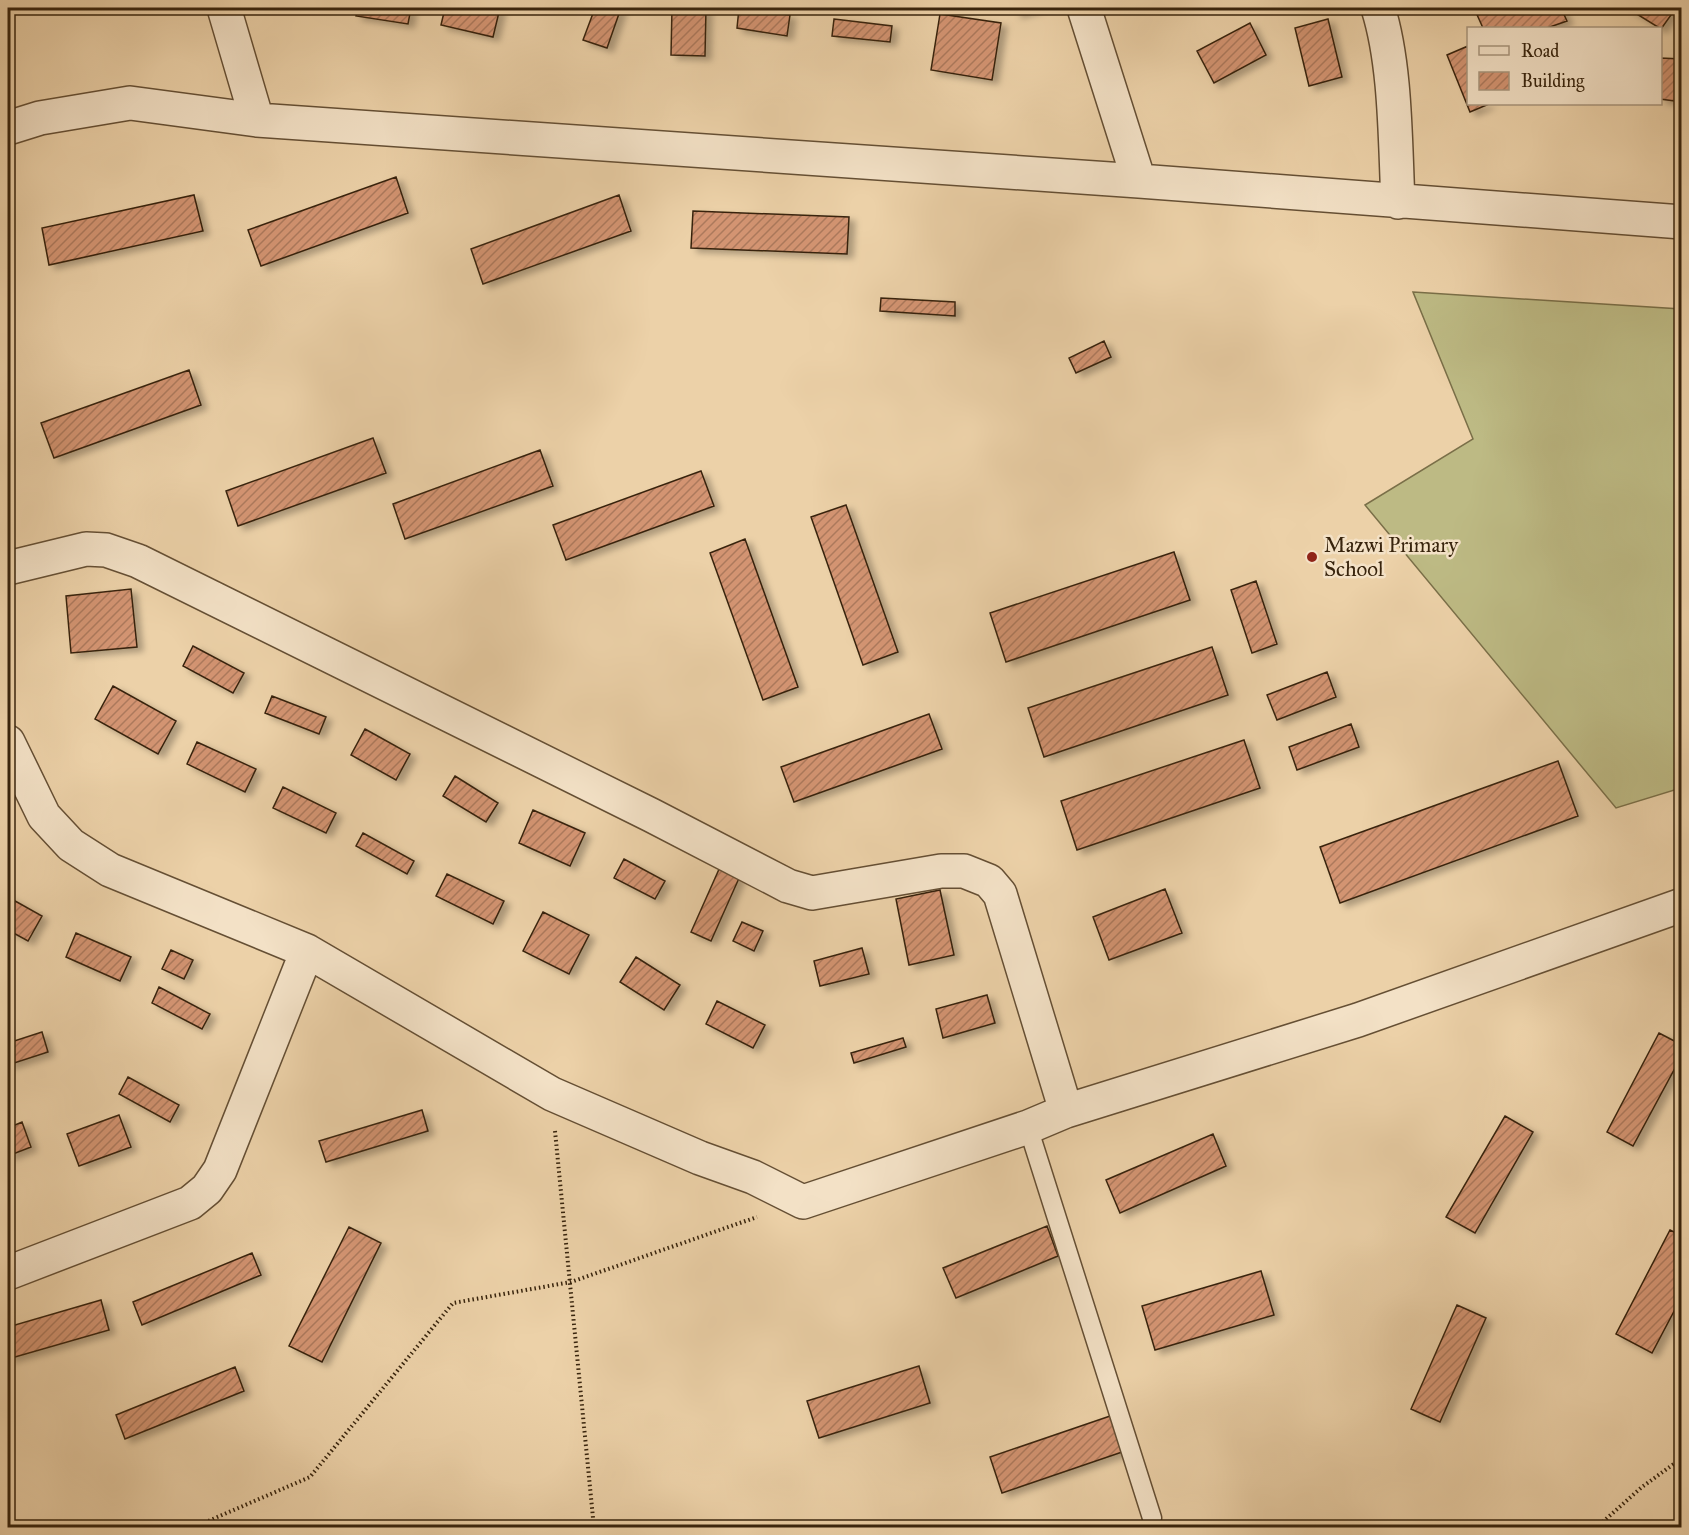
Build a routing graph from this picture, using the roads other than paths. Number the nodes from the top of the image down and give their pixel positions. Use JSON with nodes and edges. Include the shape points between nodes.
{"nodes":[{"id":1,"x":224,"y":8,"type":"edge"},
{"id":2,"x":1084,"y":8,"type":"edge"},
{"id":3,"x":1378,"y":8,"type":"edge"},
{"id":4,"x":257,"y":120,"type":"junction"},
{"id":5,"x":8,"y":128,"type":"edge"},
{"id":6,"x":1139,"y":181,"type":"junction"},
{"id":7,"x":1398,"y":202,"type":"junction"},
{"id":8,"x":1682,"y":222,"type":"edge"},
{"id":9,"x":8,"y":568,"type":"edge"},
{"id":10,"x":8,"y":742,"type":"edge"},
{"id":11,"x":1682,"y":905,"type":"edge"},
{"id":12,"x":307,"y":951,"type":"junction"},
{"id":13,"x":1066,"y":1112,"type":"junction"},
{"id":14,"x":1028,"y":1127,"type":"junction"},
{"id":15,"x":8,"y":1273,"type":"edge"},
{"id":16,"x":1152,"y":1518,"type":"dead end"}],
"edges":[{"from":1,"to":4,"type":"street"},
{"from":2,"to":6,"type":"street"},
{"from":3,"to":7,"type":"street","via":[[1388,52]]},
{"from":4,"to":5,"type":"street","via":[[130,103],[40,118]]},
{"from":4,"to":6,"type":"street"},
{"from":6,"to":7,"type":"street"},
{"from":7,"to":8,"type":"street"},
{"from":9,"to":13,"type":"street","via":[[86,549],[106,550],[138,561],[788,886],[812,893],[941,871],[964,871],[989,881],[1000,894]]},
{"from":10,"to":12,"type":"street","via":[[44,816],[71,845],[110,870]]},
{"from":11,"to":13,"type":"street","via":[[1358,1020]]},
{"from":12,"to":14,"type":"street","via":[[552,1094],[753,1177],[803,1202]]},
{"from":12,"to":15,"type":"street","via":[[220,1170],[207,1189],[190,1203]]},
{"from":13,"to":14,"type":"street"},
{"from":14,"to":16,"type":"lane"}]}
